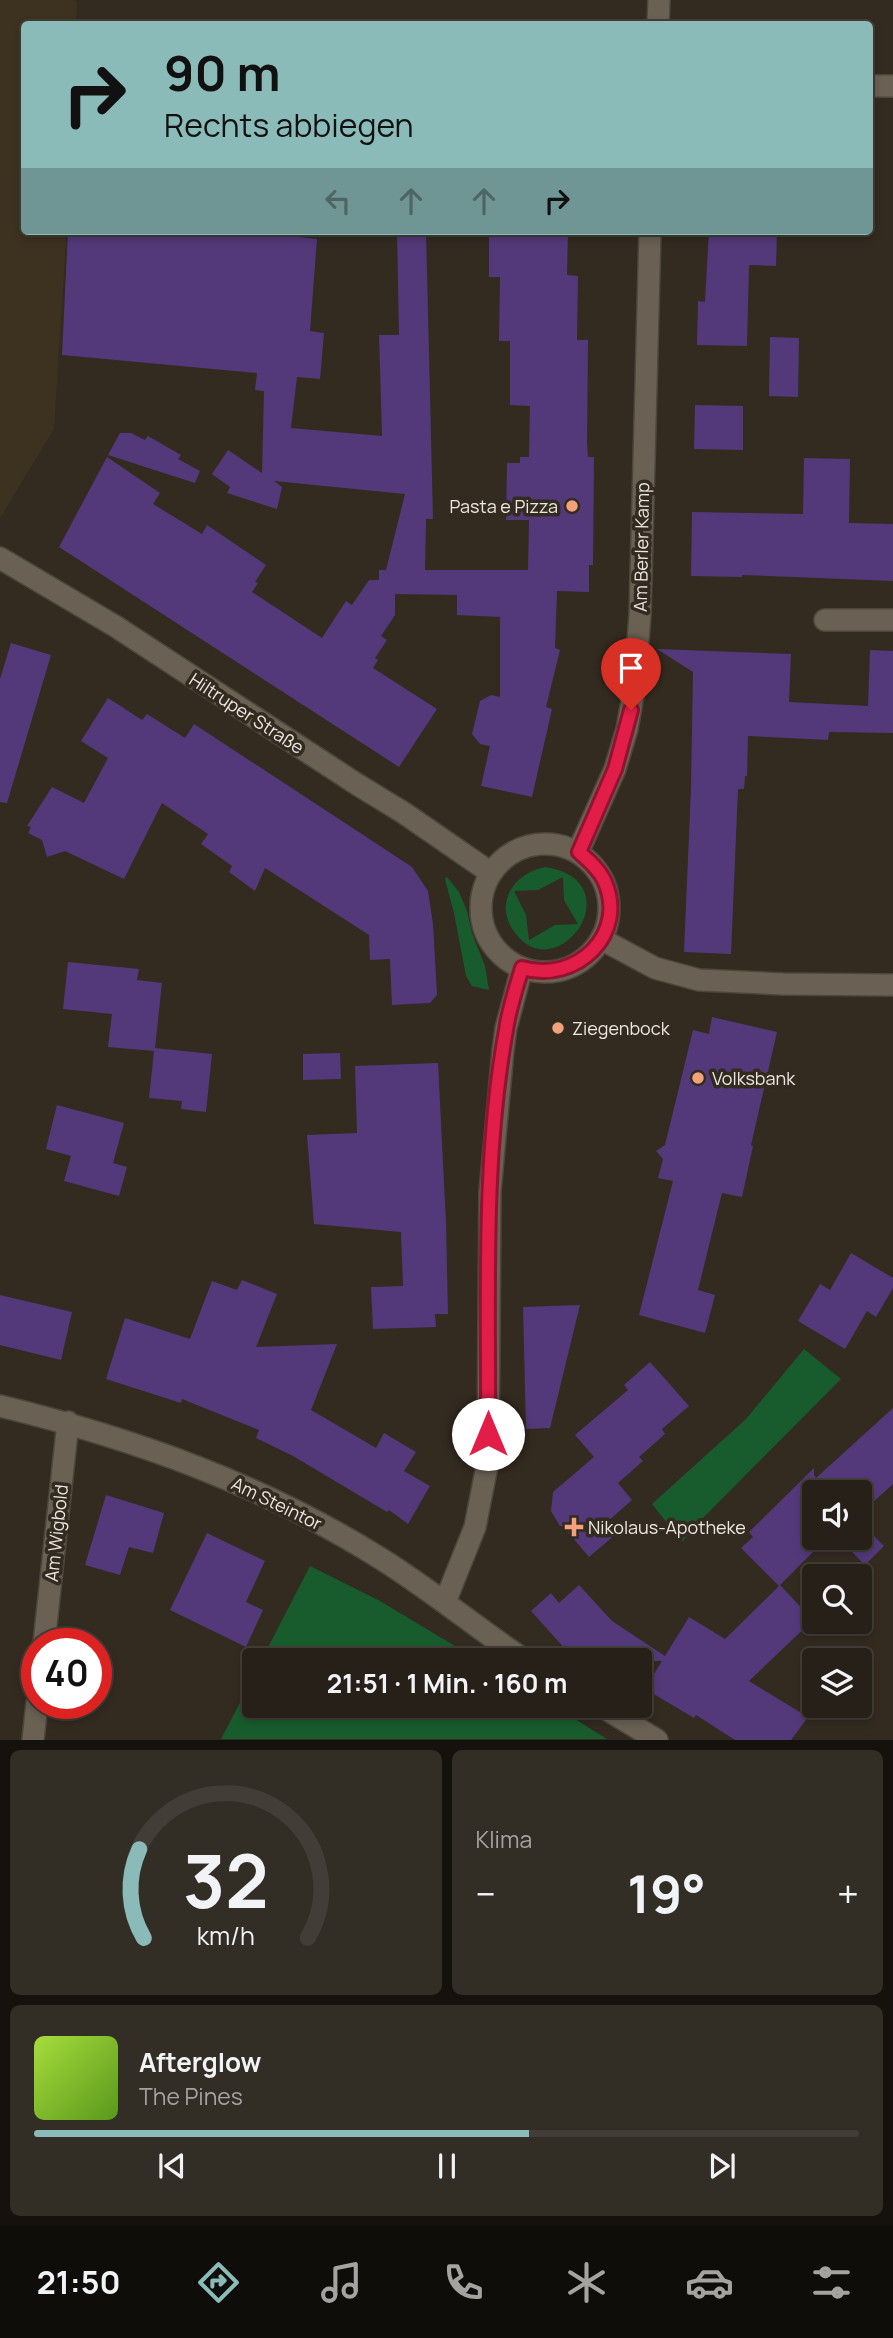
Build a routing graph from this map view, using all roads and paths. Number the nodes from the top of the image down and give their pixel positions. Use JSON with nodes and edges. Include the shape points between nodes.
{"nodes":[{"id":1,"x":659,"y":0,"type":"edge"},
{"id":2,"x":657,"y":21,"type":"edge"},
{"id":3,"x":873,"y":86,"type":"edge"},
{"id":4,"x":893,"y":86,"type":"edge"},
{"id":5,"x":650,"y":235,"type":"edge"},
{"id":6,"x":0,"y":558,"type":"edge"},
{"id":7,"x":825,"y":620,"type":"dead end"},
{"id":8,"x":893,"y":620,"type":"edge"},
{"id":9,"x":579,"y":852,"type":"junction"},
{"id":10,"x":491,"y":873,"type":"junction"},
{"id":11,"x":601,"y":939,"type":"junction"},
{"id":12,"x":522,"y":968,"type":"junction"},
{"id":13,"x":893,"y":985,"type":"edge"},
{"id":14,"x":0,"y":1406,"type":"edge"},
{"id":15,"x":68,"y":1422,"type":"junction"},
{"id":16,"x":445,"y":1602,"type":"junction"},
{"id":17,"x":46,"y":1628,"type":"edge"},
{"id":18,"x":508,"y":1648,"type":"edge"},
{"id":19,"x":621,"y":1718,"type":"edge"},
{"id":20,"x":35,"y":1719,"type":"edge"},
{"id":21,"x":33,"y":1740,"type":"edge"},
{"id":22,"x":657,"y":1740,"type":"edge"}],
"edges":[{"from":1,"to":2,"type":"street"},
{"from":3,"to":4,"type":"street"},
{"from":5,"to":9,"type":"street","name":"Am Berler Kamp","via":[[634,690],[615,769]]},
{"from":6,"to":10,"type":"street","name":"Hiltruper Straße","via":[[115,625]]},
{"from":7,"to":8,"type":"street"},
{"from":9,"to":10,"type":"street","via":[[542,843],[504,858]]},
{"from":9,"to":11,"type":"street","via":[[604,881],[609,900]]},
{"from":10,"to":12,"type":"street","via":[[481,903],[483,924],[491,943]]},
{"from":11,"to":12,"type":"street","via":[[581,961],[565,969]]},
{"from":11,"to":13,"type":"street","via":[[654,968],[699,980]]},
{"from":12,"to":16,"type":"street","via":[[506,1028],[493,1155],[488,1461],[475,1528]]},
{"from":14,"to":15,"type":"street","name":"Am Steintor"},
{"from":15,"to":16,"type":"street","name":"Am Steintor","via":[[178,1458],[289,1505]]},
{"from":15,"to":17,"type":"street","name":"Am Wigbold"},
{"from":16,"to":18,"type":"street","name":"Am Steintor"},
{"from":19,"to":22,"type":"street"},
{"from":20,"to":21,"type":"street"}]}
